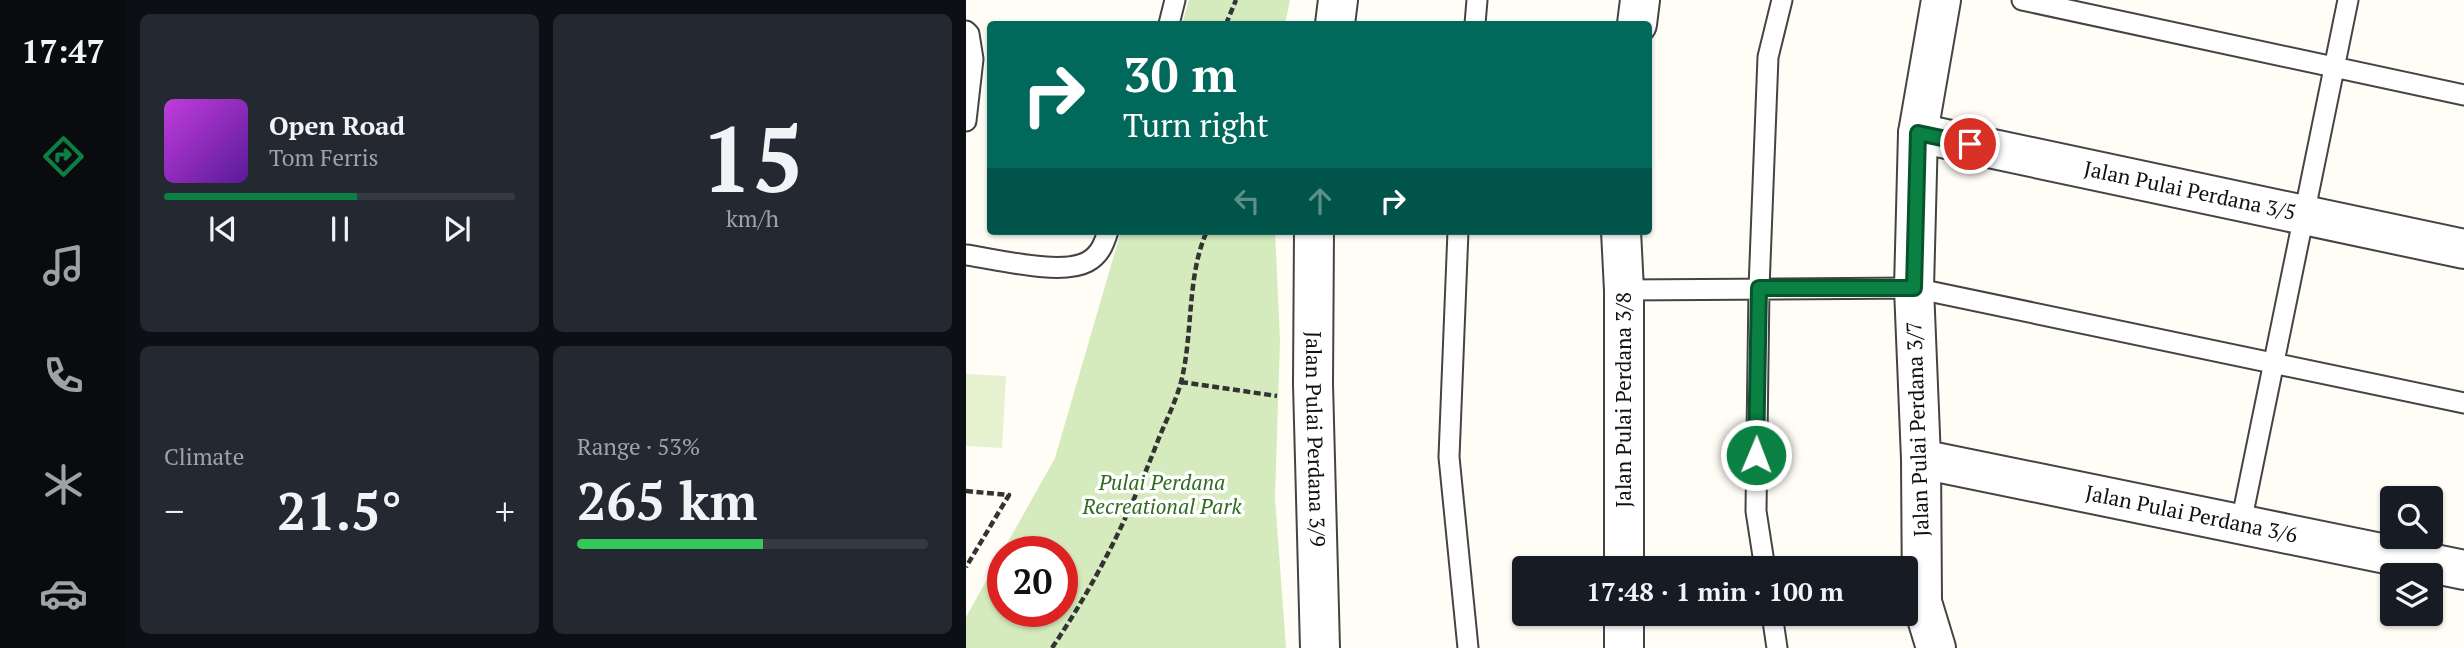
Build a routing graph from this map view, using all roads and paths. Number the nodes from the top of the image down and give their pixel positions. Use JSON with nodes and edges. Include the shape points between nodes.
{"nodes":[{"id":1,"x":1175,"y":0,"type":"edge"},
{"id":2,"x":1236,"y":0,"type":"edge"},
{"id":3,"x":1338,"y":0,"type":"edge"},
{"id":4,"x":1477,"y":0,"type":"edge"},
{"id":5,"x":1640,"y":0,"type":"edge"},
{"id":6,"x":1782,"y":0,"type":"edge"},
{"id":7,"x":1941,"y":0,"type":"edge"},
{"id":8,"x":2022,"y":0,"type":"edge"},
{"id":9,"x":2348,"y":0,"type":"edge"},
{"id":10,"x":1170,"y":21,"type":"edge"},
{"id":11,"x":1227,"y":21,"type":"edge"},
{"id":12,"x":1335,"y":21,"type":"edge"},
{"id":13,"x":1475,"y":21,"type":"edge"},
{"id":14,"x":1637,"y":21,"type":"edge"},
{"id":15,"x":966,"y":31,"type":"edge"},
{"id":16,"x":2334,"y":68,"type":"junction"},
{"id":17,"x":2464,"y":95,"type":"edge"},
{"id":18,"x":966,"y":121,"type":"edge"},
{"id":19,"x":1918,"y":133,"type":"junction"},
{"id":20,"x":2305,"y":214,"type":"junction"},
{"id":21,"x":1107,"y":235,"type":"edge"},
{"id":22,"x":1205,"y":235,"type":"edge"},
{"id":23,"x":1314,"y":235,"type":"edge"},
{"id":24,"x":1458,"y":235,"type":"edge"},
{"id":25,"x":1621,"y":235,"type":"edge"},
{"id":26,"x":2464,"y":248,"type":"edge"},
{"id":27,"x":966,"y":255,"type":"edge"},
{"id":28,"x":1759,"y":288,"type":"junction"},
{"id":29,"x":1914,"y":288,"type":"junction"},
{"id":30,"x":1624,"y":290,"type":"junction"},
{"id":31,"x":2272,"y":363,"type":"junction"},
{"id":32,"x":1181,"y":382,"type":"junction"},
{"id":33,"x":1313,"y":397,"type":"junction"},
{"id":34,"x":2464,"y":403,"type":"edge"},
{"id":35,"x":1922,"y":459,"type":"junction"},
{"id":36,"x":966,"y":491,"type":"edge"},
{"id":37,"x":2241,"y":523,"type":"junction"},
{"id":38,"x":1624,"y":556,"type":"edge"},
{"id":39,"x":1763,"y":556,"type":"edge"},
{"id":40,"x":966,"y":567,"type":"edge"},
{"id":41,"x":2464,"y":570,"type":"edge"},
{"id":42,"x":1624,"y":626,"type":"edge"},
{"id":43,"x":1774,"y":626,"type":"edge"},
{"id":44,"x":1052,"y":648,"type":"edge"},
{"id":45,"x":1320,"y":648,"type":"edge"},
{"id":46,"x":1468,"y":648,"type":"edge"},
{"id":47,"x":1624,"y":648,"type":"edge"},
{"id":48,"x":1777,"y":648,"type":"edge"},
{"id":49,"x":1936,"y":648,"type":"edge"}],
"edges":[{"from":1,"to":10,"type":"lane"},
{"from":2,"to":11,"type":"path"},
{"from":3,"to":12,"type":"street"},
{"from":4,"to":13,"type":"lane"},
{"from":5,"to":14,"type":"street"},
{"from":6,"to":28,"type":"lane","via":[[1768,57]]},
{"from":7,"to":19,"type":"street","name":"Jalan Pulai Perdana 3/7"},
{"from":8,"to":16,"type":"lane"},
{"from":9,"to":16,"type":"lane"},
{"from":15,"to":18,"type":"lane","via":[[973,59]]},
{"from":16,"to":17,"type":"lane"},
{"from":16,"to":20,"type":"lane"},
{"from":19,"to":20,"type":"street","name":"Jalan Pulai Perdana 3/5"},
{"from":19,"to":29,"type":"street","name":"Jalan Pulai Perdana 3/7"},
{"from":20,"to":26,"type":"street","name":"Jalan Pulai Perdana 3/5"},
{"from":20,"to":31,"type":"lane"},
{"from":21,"to":27,"type":"lane","via":[[1102,249],[1087,262],[1068,268]]},
{"from":22,"to":32,"type":"path","via":[[1199,248]]},
{"from":23,"to":33,"type":"street","name":"Jalan Pulai Perdana 3/9"},
{"from":24,"to":46,"type":"lane","via":[[1449,457]]},
{"from":25,"to":30,"type":"street","name":"Jalan Pulai Perdana 3/8"},
{"from":28,"to":29,"type":"lane"},
{"from":28,"to":30,"type":"lane"},
{"from":28,"to":39,"type":"lane","via":[[1756,511]]},
{"from":29,"to":31,"type":"lane"},
{"from":29,"to":35,"type":"street","name":"Jalan Pulai Perdana 3/7"},
{"from":30,"to":38,"type":"street","name":"Jalan Pulai Perdana 3/8"},
{"from":31,"to":34,"type":"lane"},
{"from":31,"to":37,"type":"lane"},
{"from":32,"to":33,"type":"path"},
{"from":32,"to":44,"type":"path","via":[[1132,506],[1091,590]]},
{"from":33,"to":45,"type":"street","name":"Jalan Pulai Perdana 3/9"},
{"from":35,"to":37,"type":"street","name":"Jalan Pulai Perdana 3/6"},
{"from":35,"to":49,"type":"street","name":"Jalan Pulai Perdana 3/7","via":[[1922,602]]},
{"from":36,"to":40,"type":"path","via":[[1009,495]]},
{"from":37,"to":41,"type":"street","name":"Jalan Pulai Perdana 3/6"},
{"from":42,"to":47,"type":"street"},
{"from":43,"to":48,"type":"lane"}]}
